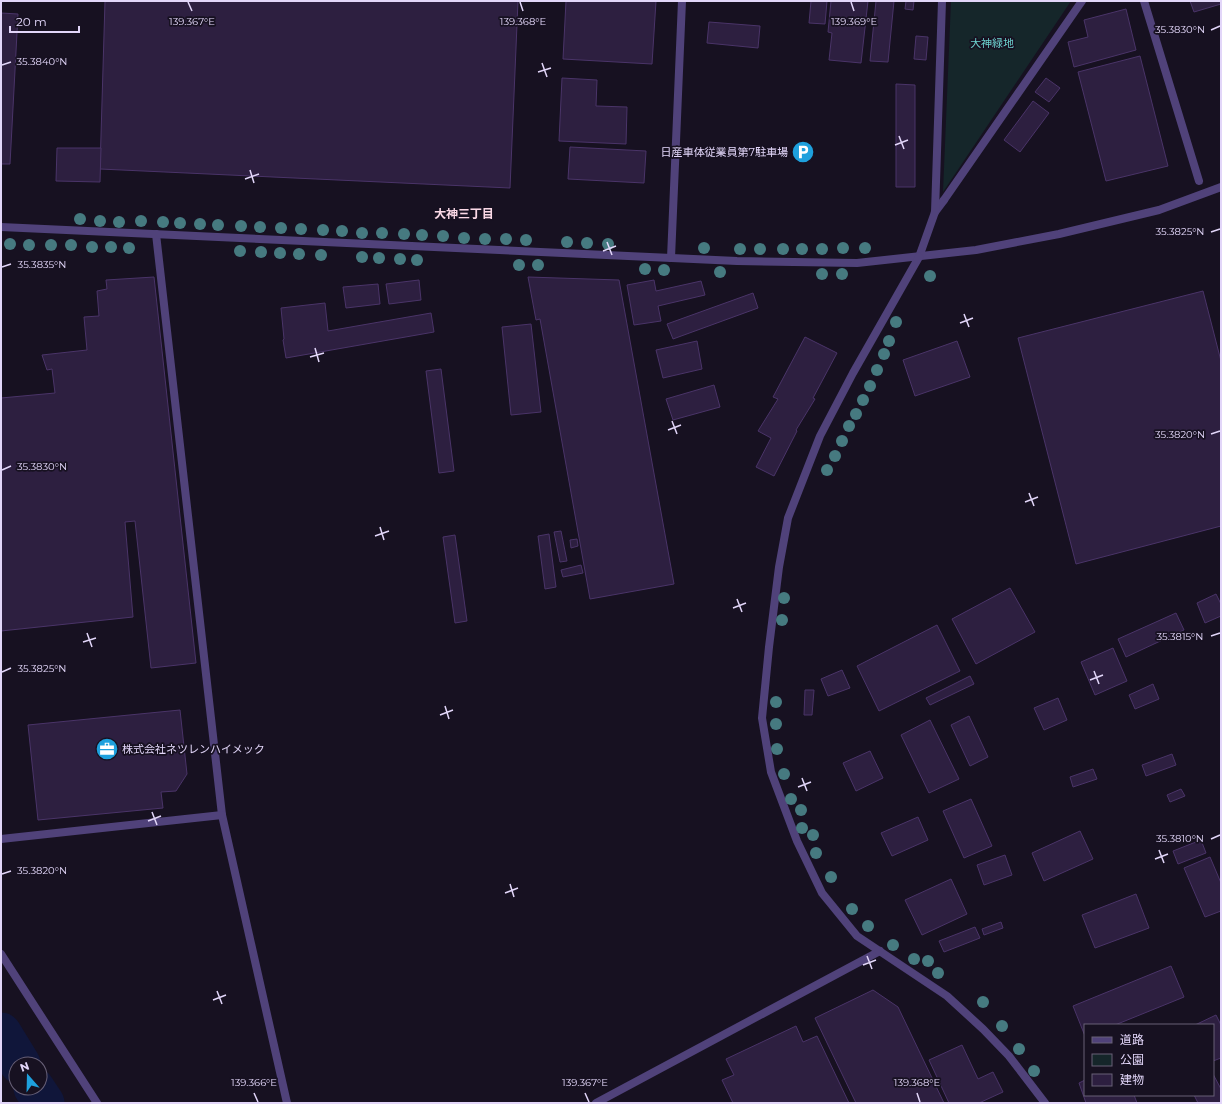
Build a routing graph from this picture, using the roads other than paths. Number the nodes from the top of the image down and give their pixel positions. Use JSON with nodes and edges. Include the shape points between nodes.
{"nodes":[{"id":1,"x":682,"y":1,"type":"edge"},
{"id":2,"x":942,"y":1,"type":"edge"},
{"id":3,"x":1082,"y":1,"type":"edge"},
{"id":4,"x":1144,"y":1,"type":"edge"},
{"id":5,"x":1199,"y":181,"type":"dead end"},
{"id":6,"x":1221,"y":187,"type":"edge"},
{"id":7,"x":935,"y":212,"type":"junction"},
{"id":8,"x":1,"y":227,"type":"edge"},
{"id":9,"x":156,"y":234,"type":"junction"},
{"id":10,"x":919,"y":256,"type":"junction"},
{"id":11,"x":671,"y":258,"type":"junction"},
{"id":12,"x":222,"y":816,"type":"junction"},
{"id":13,"x":1,"y":840,"type":"edge"},
{"id":14,"x":880,"y":951,"type":"junction"},
{"id":15,"x":1,"y":954,"type":"edge"},
{"id":16,"x":97,"y":1103,"type":"edge"},
{"id":17,"x":287,"y":1103,"type":"edge"},
{"id":18,"x":596,"y":1103,"type":"edge"},
{"id":19,"x":1045,"y":1103,"type":"edge"}],
"edges":[{"from":1,"to":11,"type":"street"},
{"from":2,"to":7,"type":"street"},
{"from":3,"to":7,"type":"street"},
{"from":4,"to":5,"type":"street"},
{"from":6,"to":10,"type":"street","via":[[1159,210],[1059,234],[976,250]]},
{"from":7,"to":10,"type":"street"},
{"from":8,"to":9,"type":"street"},
{"from":9,"to":11,"type":"street"},
{"from":9,"to":12,"type":"street"},
{"from":10,"to":11,"type":"street","via":[[857,263]]},
{"from":10,"to":14,"type":"street","via":[[820,436],[788,518],[777,583],[762,718],[771,772],[797,841],[822,893],[857,936]]},
{"from":12,"to":13,"type":"street"},
{"from":12,"to":17,"type":"street"},
{"from":14,"to":18,"type":"street"},
{"from":14,"to":19,"type":"street","via":[[947,996],[983,1029]]},
{"from":15,"to":16,"type":"street"}]}
